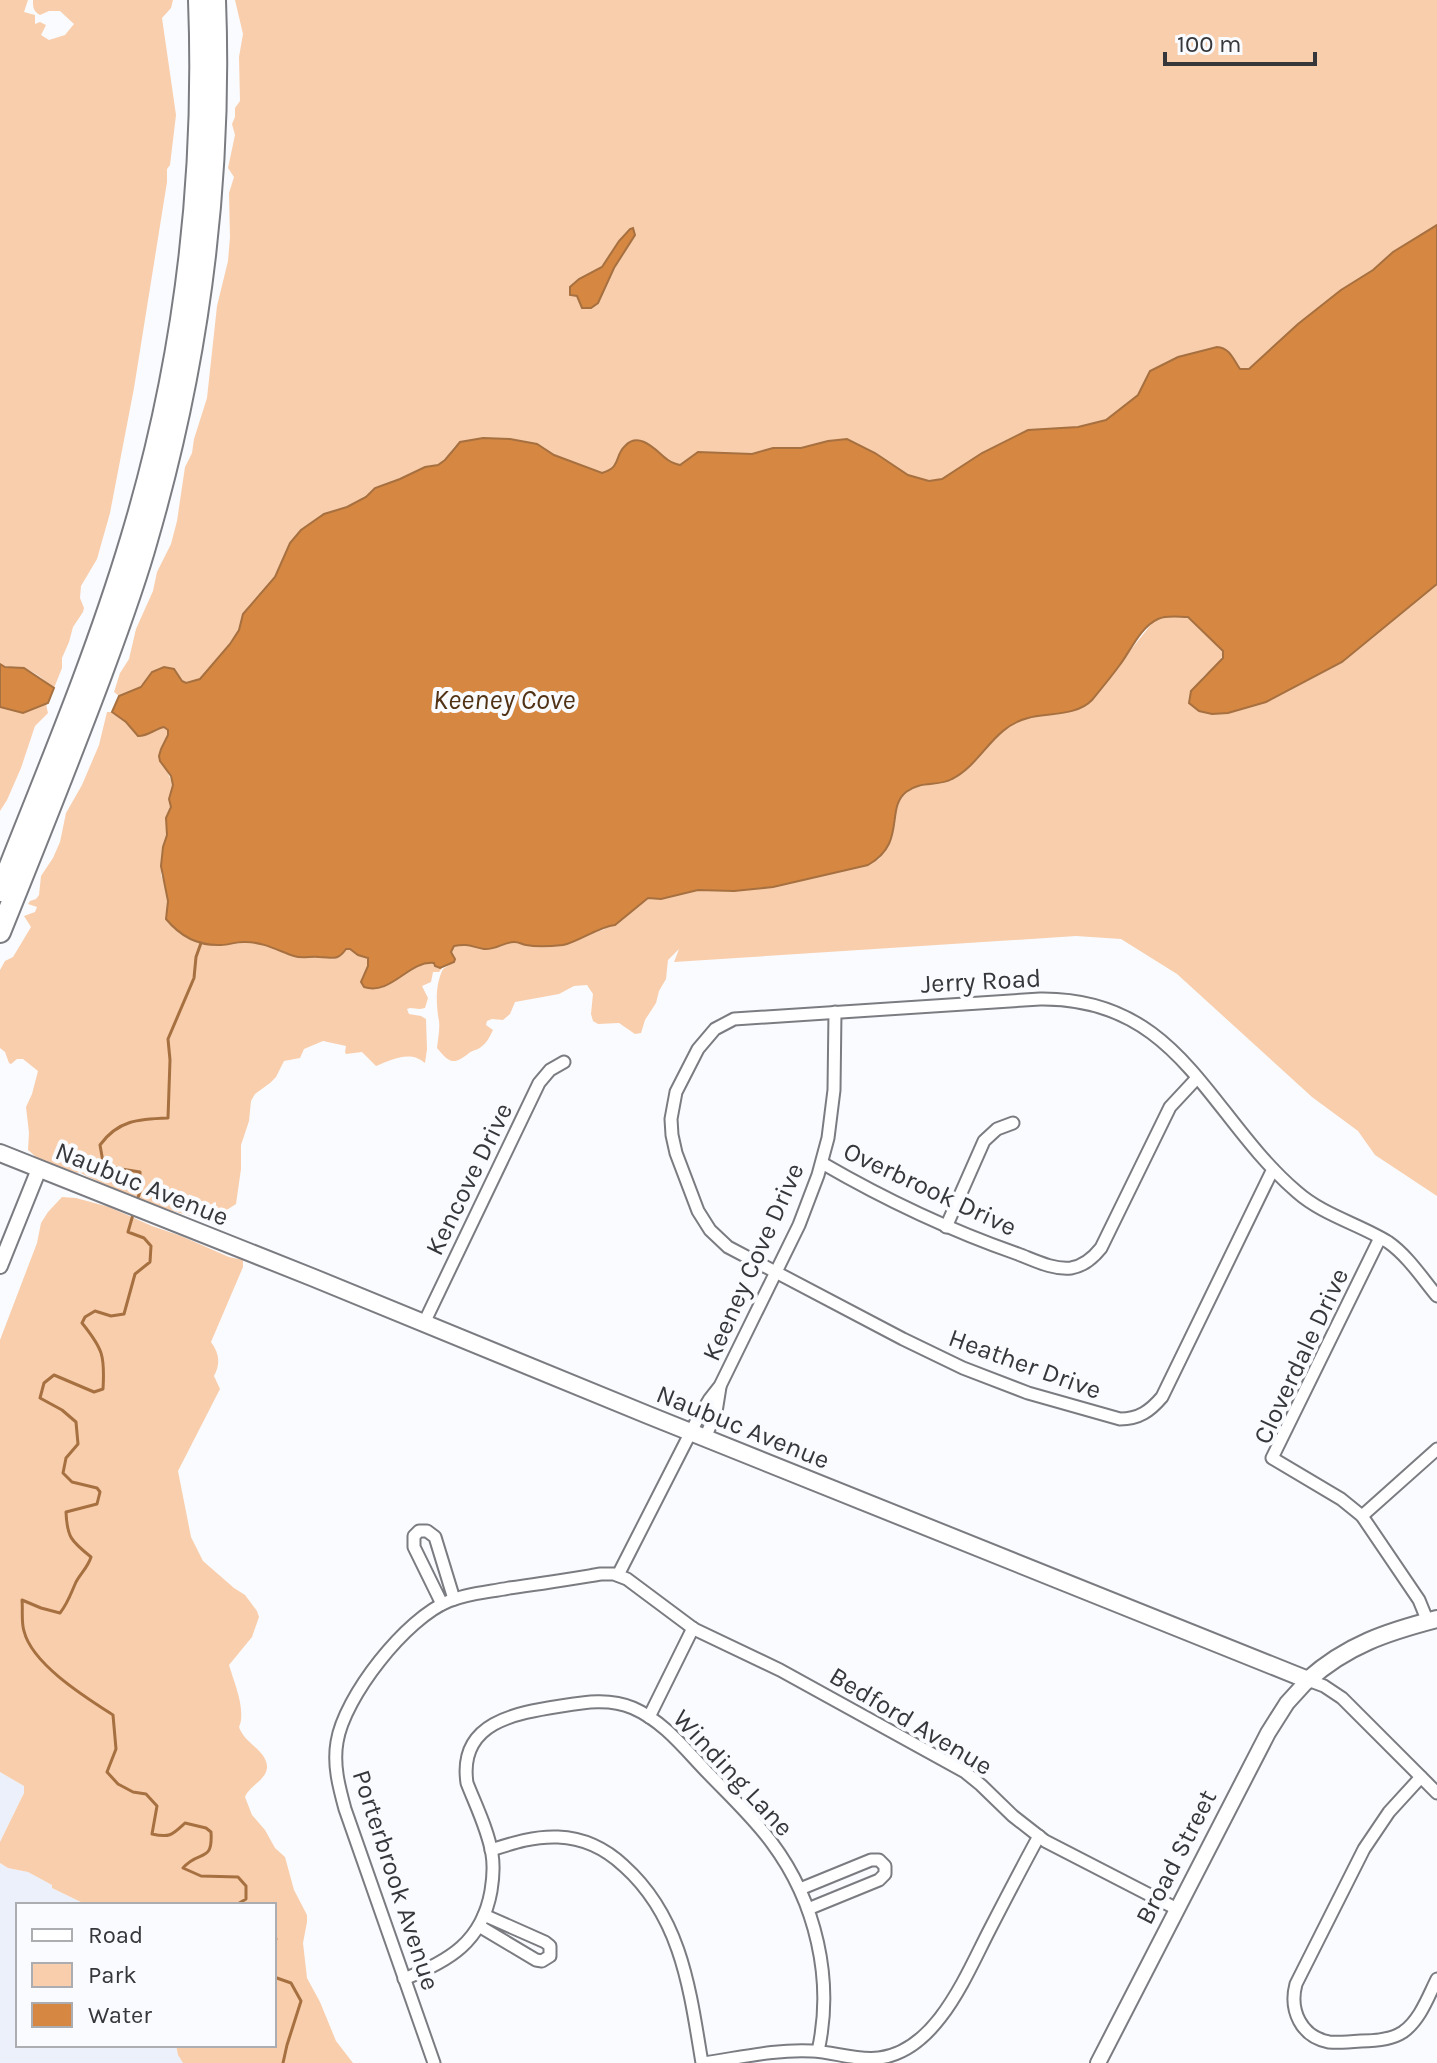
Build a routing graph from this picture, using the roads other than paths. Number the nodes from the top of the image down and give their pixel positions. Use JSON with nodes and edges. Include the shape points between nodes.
{"nodes":[{"id":1,"x":199,"y":0,"type":"edge"},
{"id":2,"x":215,"y":0,"type":"edge"},
{"id":3,"x":0,"y":891,"type":"edge"},
{"id":4,"x":0,"y":932,"type":"edge"},
{"id":5,"x":835,"y":1012,"type":"junction"},
{"id":6,"x":564,"y":1062,"type":"dead end"},
{"id":7,"x":1197,"y":1078,"type":"junction"},
{"id":8,"x":1013,"y":1123,"type":"dead end"},
{"id":9,"x":0,"y":1153,"type":"edge"},
{"id":10,"x":822,"y":1163,"type":"junction"},
{"id":11,"x":39,"y":1169,"type":"junction"},
{"id":12,"x":1273,"y":1169,"type":"junction"},
{"id":13,"x":946,"y":1227,"type":"junction"},
{"id":14,"x":1380,"y":1238,"type":"junction"},
{"id":15,"x":0,"y":1266,"type":"edge"},
{"id":16,"x":776,"y":1272,"type":"junction"},
{"id":17,"x":1437,"y":1296,"type":"edge"},
{"id":18,"x":424,"y":1323,"type":"junction"},
{"id":19,"x":698,"y":1435,"type":"junction"},
{"id":20,"x":1437,"y":1449,"type":"edge"},
{"id":21,"x":1362,"y":1516,"type":"junction"},
{"id":22,"x":618,"y":1575,"type":"junction"},
{"id":23,"x":454,"y":1599,"type":"junction"},
{"id":24,"x":442,"y":1604,"type":"junction"},
{"id":25,"x":1432,"y":1620,"type":"edge"},
{"id":26,"x":693,"y":1628,"type":"junction"},
{"id":27,"x":1308,"y":1680,"type":"junction"},
{"id":28,"x":649,"y":1717,"type":"junction"},
{"id":29,"x":1421,"y":1777,"type":"junction"},
{"id":30,"x":1437,"y":1793,"type":"edge"},
{"id":31,"x":1039,"y":1836,"type":"junction"},
{"id":32,"x":491,"y":1850,"type":"junction"},
{"id":33,"x":800,"y":1889,"type":"junction"},
{"id":34,"x":808,"y":1909,"type":"junction"},
{"id":35,"x":1177,"y":1909,"type":"junction"},
{"id":36,"x":482,"y":1920,"type":"junction"},
{"id":37,"x":404,"y":1979,"type":"junction"},
{"id":38,"x":1436,"y":1982,"type":"edge"},
{"id":39,"x":1433,"y":1999,"type":"edge"},
{"id":40,"x":818,"y":2051,"type":"junction"},
{"id":41,"x":887,"y":2060,"type":"edge"},
{"id":42,"x":434,"y":2063,"type":"edge"},
{"id":43,"x":702,"y":2063,"type":"edge"},
{"id":44,"x":1098,"y":2063,"type":"edge"}],
"edges":[{"from":1,"to":3,"type":"highway","via":[[195,197],[185,294],[164,411],[115,590]]},
{"from":2,"to":4,"type":"highway","via":[[209,225],[173,442],[125,608]]},
{"from":5,"to":7,"type":"street","name":"Jerry Road","via":[[1035,999],[1081,1002],[1147,1028]]},
{"from":5,"to":10,"type":"street","name":"Keeney Cove Drive","via":[[834,1095]]},
{"from":5,"to":16,"type":"street","name":"Jerry Road","via":[[741,1017],[723,1023],[701,1044],[674,1101],[673,1144],[702,1219],[728,1247]]},
{"from":6,"to":18,"type":"street","name":"Kencove Drive","via":[[539,1083]]},
{"from":7,"to":12,"type":"street","name":"Jerry Road"},
{"from":7,"to":13,"type":"street","name":"Overbrook Drive","via":[[1170,1105],[1101,1248],[1086,1263],[1054,1267]]},
{"from":8,"to":13,"type":"street","via":[[984,1141]]},
{"from":9,"to":11,"type":"main road","name":"Naubuc Avenue"},
{"from":10,"to":13,"type":"street","name":"Overbrook Drive"},
{"from":10,"to":16,"type":"street","name":"Keeney Cove Drive"},
{"from":11,"to":15,"type":"street"},
{"from":11,"to":18,"type":"main road","name":"Naubuc Avenue"},
{"from":12,"to":14,"type":"street","name":"Jerry Road","via":[[1307,1200]]},
{"from":12,"to":16,"type":"street","name":"Heather Drive","via":[[1163,1393],[1151,1409],[1134,1418],[1110,1417],[980,1375]]},
{"from":14,"to":17,"type":"street","name":"Jerry Road","via":[[1400,1251]]},
{"from":14,"to":21,"type":"street","name":"Cloverdale Drive","via":[[1272,1458]]},
{"from":16,"to":19,"type":"street","name":"Keeney Cove Drive","via":[[720,1386],[718,1403]]},
{"from":18,"to":19,"type":"main road","name":"Naubuc Avenue"},
{"from":19,"to":22,"type":"street","name":"Keeney Cove Drive"},
{"from":19,"to":27,"type":"main road","name":"Naubuc Avenue"},
{"from":20,"to":21,"type":"street"},
{"from":21,"to":25,"type":"street","name":"Cloverdale Drive"},
{"from":22,"to":23,"type":"street","name":"Porterbrook Avenue"},
{"from":22,"to":26,"type":"street","name":"Bedford Avenue"},
{"from":23,"to":24,"type":"street","name":"Porterbrook Avenue"},
{"from":23,"to":24,"type":"street","via":[[435,1537],[419,1531],[414,1547]]},
{"from":24,"to":37,"type":"street","name":"Porterbrook Avenue","via":[[407,1629],[361,1687],[342,1720],[336,1747],[341,1795]]},
{"from":25,"to":27,"type":"main road","via":[[1361,1643]]},
{"from":26,"to":28,"type":"street"},
{"from":26,"to":31,"type":"street","name":"Bedford Avenue","via":[[973,1777]]},
{"from":27,"to":29,"type":"street","name":"Naubuc Avenue","via":[[1342,1698]]},
{"from":27,"to":35,"type":"street","name":"Broad Street","via":[[1268,1733]]},
{"from":28,"to":32,"type":"street","name":"Winding Lane","via":[[625,1705],[590,1702],[518,1713],[486,1729],[471,1749],[466,1773]]},
{"from":28,"to":33,"type":"street","name":"Winding Lane","via":[[758,1826]]},
{"from":29,"to":30,"type":"street","name":"Naubuc Avenue"},
{"from":29,"to":39,"type":"street","via":[[1364,1849],[1297,1981],[1293,2001],[1306,2031],[1337,2042],[1398,2035]]},
{"from":31,"to":35,"type":"street","name":"Bedford Avenue"},
{"from":31,"to":41,"type":"street","via":[[946,2009],[914,2044]]},
{"from":32,"to":36,"type":"street","name":"Winding Lane","via":[[492,1877]]},
{"from":32,"to":43,"type":"street","via":[[533,1838],[566,1837],[598,1847],[630,1871],[660,1909],[677,1945]]},
{"from":33,"to":34,"type":"street","name":"Winding Lane"},
{"from":33,"to":34,"type":"street","via":[[871,1860],[885,1866],[879,1880]]},
{"from":34,"to":40,"type":"street","name":"Winding Lane","via":[[823,1981]]},
{"from":35,"to":44,"type":"street","name":"Broad Street"},
{"from":36,"to":36,"type":"street","via":[[547,1943],[550,1956],[536,1960]]},
{"from":36,"to":37,"type":"street","via":[[450,1957]]},
{"from":37,"to":42,"type":"street","name":"Porterbrook Avenue"},
{"from":38,"to":39,"type":"street"},
{"from":40,"to":41,"type":"street"},
{"from":40,"to":43,"type":"street"}]}
